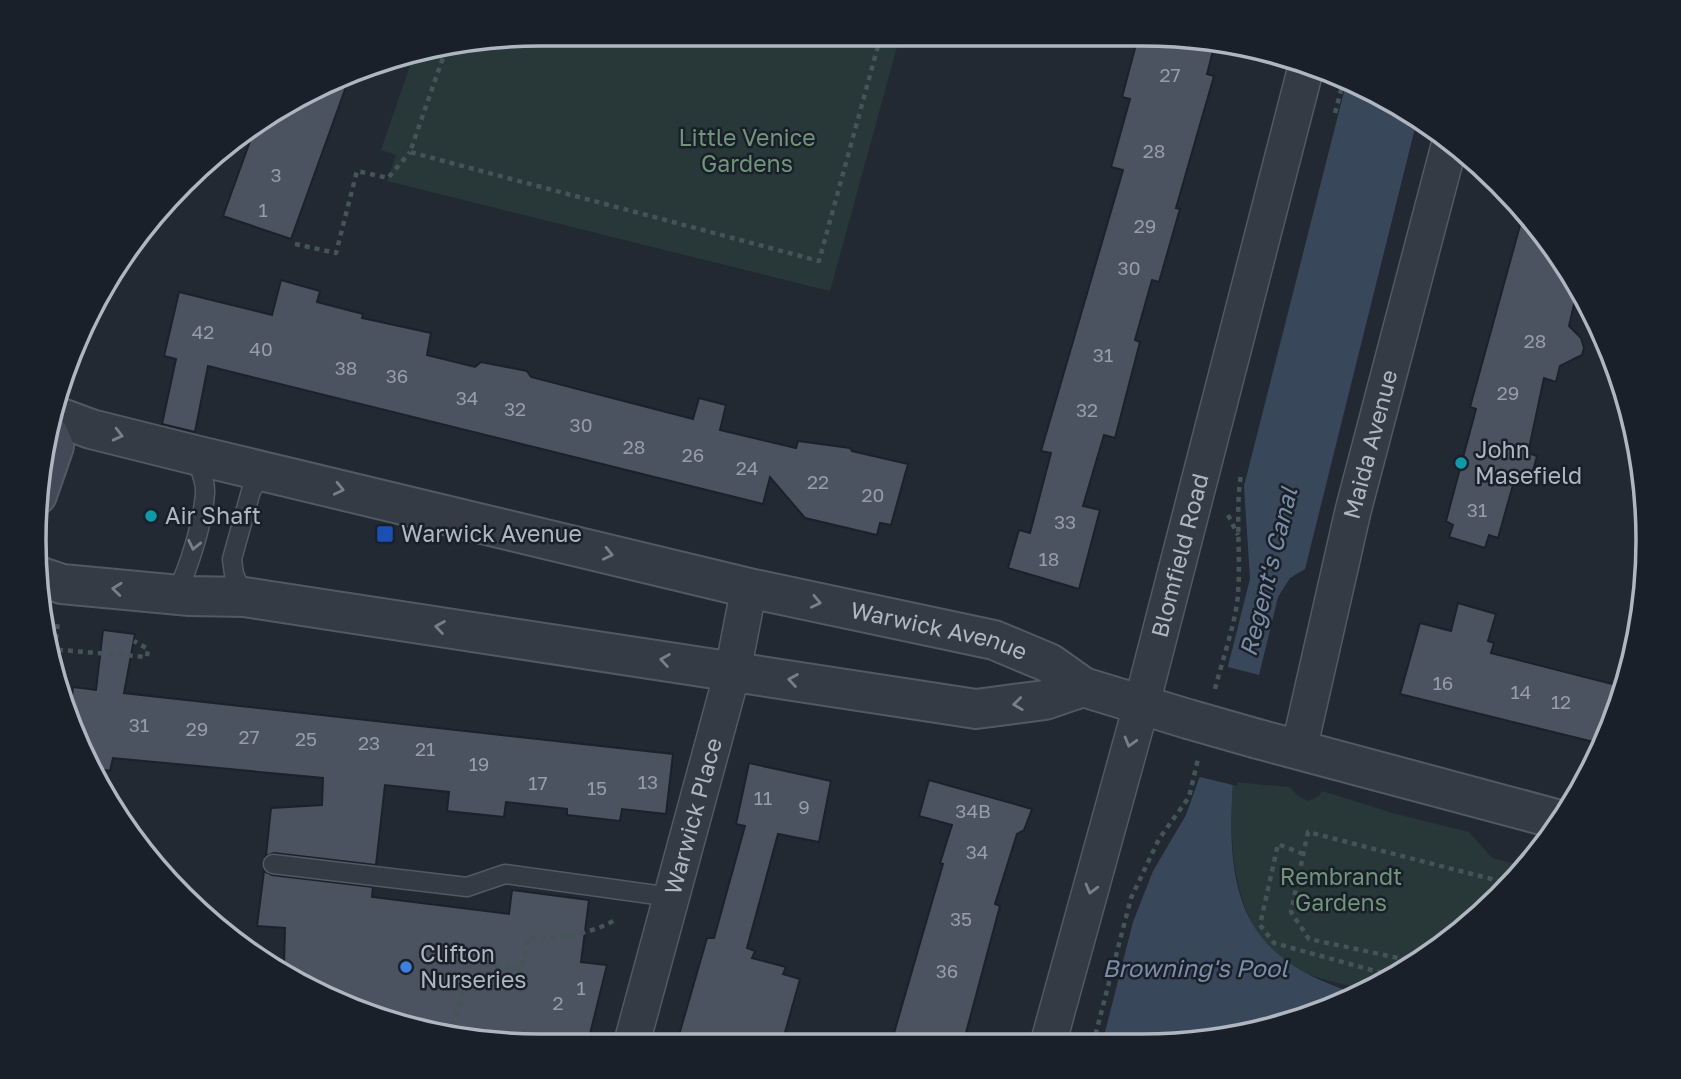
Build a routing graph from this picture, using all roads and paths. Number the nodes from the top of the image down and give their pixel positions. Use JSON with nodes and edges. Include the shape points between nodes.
{"nodes":[{"id":1,"x":878,"y":46,"type":"edge"},
{"id":2,"x":444,"y":55,"type":"edge"},
{"id":3,"x":1304,"y":74,"type":"edge"},
{"id":4,"x":410,"y":152,"type":"junction"},
{"id":5,"x":1447,"y":152,"type":"edge"},
{"id":6,"x":295,"y":244,"type":"dead end"},
{"id":7,"x":61,"y":418,"type":"edge"},
{"id":8,"x":195,"y":455,"type":"junction"},
{"id":9,"x":264,"y":471,"type":"junction"},
{"id":10,"x":1237,"y":502,"type":"dead end"},
{"id":11,"x":1240,"y":539,"type":"dead end"},
{"id":12,"x":48,"y":579,"type":"edge"},
{"id":13,"x":749,"y":587,"type":"junction"},
{"id":14,"x":175,"y":594,"type":"junction"},
{"id":15,"x":244,"y":597,"type":"junction"},
{"id":16,"x":134,"y":640,"type":"dead end"},
{"id":17,"x":58,"y":650,"type":"edge"},
{"id":18,"x":733,"y":670,"type":"junction"},
{"id":19,"x":1083,"y":687,"type":"junction"},
{"id":20,"x":1142,"y":704,"type":"junction"},
{"id":21,"x":1299,"y":750,"type":"junction"},
{"id":22,"x":1550,"y":817,"type":"edge"},
{"id":23,"x":1160,"y":839,"type":"dead end"},
{"id":24,"x":1303,"y":854,"type":"junction"},
{"id":25,"x":273,"y":863,"type":"dead end"},
{"id":26,"x":1499,"y":881,"type":"edge"},
{"id":27,"x":631,"y":890,"type":"junction"},
{"id":28,"x":671,"y":897,"type":"junction"},
{"id":29,"x":1402,"y":959,"type":"edge"},
{"id":30,"x":1379,"y":972,"type":"edge"},
{"id":31,"x":454,"y":1026,"type":"edge"},
{"id":32,"x":634,"y":1034,"type":"edge"},
{"id":33,"x":1051,"y":1034,"type":"edge"},
{"id":34,"x":1096,"y":1034,"type":"edge"}],
"edges":[{"from":1,"to":4,"type":"path","via":[[819,261]]},
{"from":2,"to":4,"type":"path"},
{"from":3,"to":20,"type":"street","name":"Blomfield Road"},
{"from":4,"to":6,"type":"path","via":[[388,178],[358,171],[336,253]]},
{"from":5,"to":21,"type":"street","name":"Maida Avenue","via":[[1353,511]]},
{"from":7,"to":8,"type":"street","name":"Warwick Avenue","one_way":true},
{"from":8,"to":9,"type":"street","name":"Warwick Avenue"},
{"from":8,"to":14,"type":"lane","one_way":true,"via":[[206,490],[185,577]]},
{"from":9,"to":13,"type":"street","name":"Warwick Avenue","one_way":true},
{"from":9,"to":15,"type":"lane","via":[[251,491],[233,559]]},
{"from":10,"to":11,"type":"path"},
{"from":14,"to":12,"type":"street","one_way":true},
{"from":13,"to":18,"type":"street","name":"Warwick Place"},
{"from":13,"to":19,"type":"street","name":"Warwick Avenue","one_way":true,"via":[[994,640],[1049,663]]},
{"from":14,"to":15,"type":"street"},
{"from":18,"to":15,"type":"street","one_way":true},
{"from":16,"to":17,"type":"path","via":[[148,649],[147,657]]},
{"from":19,"to":18,"type":"street","one_way":true,"via":[[1045,700],[976,709]]},
{"from":18,"to":28,"type":"street","name":"Warwick Place"},
{"from":19,"to":20,"type":"street","name":"Warwick Avenue"},
{"from":20,"to":21,"type":"street","name":"Warwick Avenue","bridge":true},
{"from":20,"to":33,"type":"street","name":"Blomfield Road","one_way":true},
{"from":21,"to":22,"type":"street"},
{"from":23,"to":34,"type":"path","via":[[1131,898]]},
{"from":24,"to":26,"type":"path","via":[[1308,832]]},
{"from":24,"to":29,"type":"path","via":[[1291,912],[1309,939]]},
{"from":24,"to":30,"type":"path","via":[[1278,844],[1260,925],[1274,943]]},
{"from":25,"to":27,"type":"lane","via":[[467,887],[505,874]]},
{"from":27,"to":28,"type":"lane"},
{"from":27,"to":31,"type":"path","via":[[627,907],[603,927],[529,938],[521,969],[471,962]]},
{"from":28,"to":32,"type":"street","name":"Warwick Place"}]}
